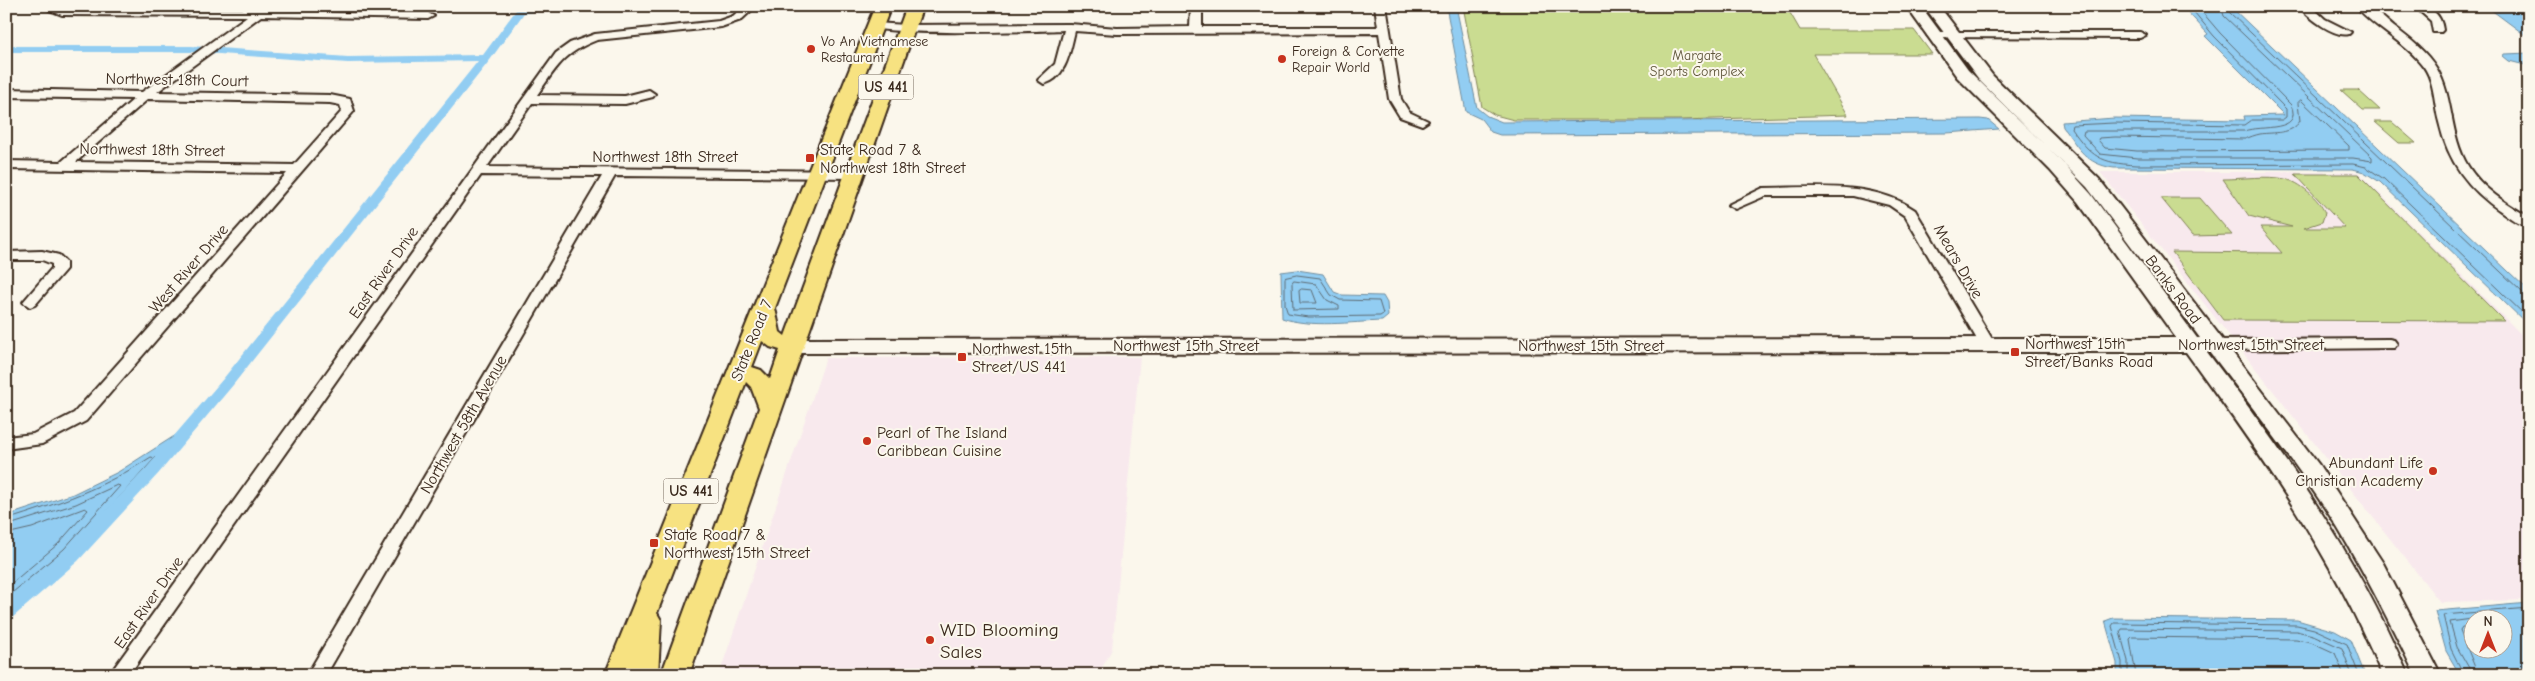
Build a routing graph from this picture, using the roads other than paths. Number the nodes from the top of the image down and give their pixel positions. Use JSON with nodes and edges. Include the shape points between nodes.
{"nodes":[{"id":1,"x":751,"y":6,"type":"edge"},
{"id":2,"x":883,"y":6,"type":"edge"},
{"id":3,"x":915,"y":6,"type":"edge"},
{"id":4,"x":1197,"y":6,"type":"edge"},
{"id":5,"x":1380,"y":6,"type":"edge"},
{"id":6,"x":1913,"y":6,"type":"edge"},
{"id":7,"x":1931,"y":6,"type":"edge"},
{"id":8,"x":2304,"y":6,"type":"edge"},
{"id":9,"x":2361,"y":6,"type":"edge"},
{"id":10,"x":2419,"y":6,"type":"edge"},
{"id":11,"x":54,"y":7,"type":"edge"},
{"id":12,"x":263,"y":9,"type":"edge"},
{"id":13,"x":428,"y":16,"type":"dead end"},
{"id":14,"x":873,"y":30,"type":"junction"},
{"id":15,"x":1196,"y":30,"type":"junction"},
{"id":16,"x":1383,"y":30,"type":"junction"},
{"id":17,"x":2437,"y":30,"type":"dead end"},
{"id":18,"x":905,"y":31,"type":"junction"},
{"id":19,"x":1069,"y":31,"type":"junction"},
{"id":20,"x":2345,"y":32,"type":"dead end"},
{"id":21,"x":1942,"y":35,"type":"junction"},
{"id":22,"x":2140,"y":35,"type":"dead end"},
{"id":23,"x":1044,"y":80,"type":"dead end"},
{"id":24,"x":6,"y":93,"type":"edge"},
{"id":25,"x":147,"y":94,"type":"junction"},
{"id":26,"x":649,"y":94,"type":"dead end"},
{"id":27,"x":529,"y":99,"type":"junction"},
{"id":28,"x":346,"y":102,"type":"joint"},
{"id":29,"x":1422,"y":121,"type":"dead end"},
{"id":30,"x":6,"y":165,"type":"edge"},
{"id":31,"x":65,"y":166,"type":"junction"},
{"id":32,"x":298,"y":169,"type":"junction"},
{"id":33,"x":476,"y":171,"type":"junction"},
{"id":34,"x":610,"y":173,"type":"junction"},
{"id":35,"x":816,"y":174,"type":"junction"},
{"id":36,"x":854,"y":175,"type":"junction"},
{"id":37,"x":1735,"y":205,"type":"dead end"},
{"id":38,"x":2529,"y":223,"type":"edge"},
{"id":39,"x":6,"y":256,"type":"edge"},
{"id":40,"x":30,"y":302,"type":"dead end"},
{"id":41,"x":764,"y":308,"type":"junction"},
{"id":42,"x":1987,"y":344,"type":"junction"},
{"id":43,"x":2389,"y":344,"type":"dead end"},
{"id":44,"x":2191,"y":345,"type":"junction"},
{"id":45,"x":2216,"y":345,"type":"junction"},
{"id":46,"x":793,"y":346,"type":"junction"},
{"id":47,"x":738,"y":372,"type":"junction"},
{"id":48,"x":770,"y":407,"type":"junction"},
{"id":49,"x":6,"y":443,"type":"edge"},
{"id":50,"x":648,"y":599,"type":"junction"},
{"id":51,"x":118,"y":675,"type":"edge"},
{"id":52,"x":316,"y":675,"type":"edge"},
{"id":53,"x":619,"y":675,"type":"edge"},
{"id":54,"x":644,"y":675,"type":"edge"},
{"id":55,"x":675,"y":675,"type":"edge"},
{"id":56,"x":2395,"y":675,"type":"edge"},
{"id":57,"x":2428,"y":675,"type":"edge"}],
"edges":[{"from":1,"to":27,"type":"street","name":"East River Drive","via":[[737,18],[722,24],[595,37],[574,45],[560,55]]},
{"from":2,"to":14,"type":"main road","name":"State Road 7","number":"US 441"},
{"from":3,"to":18,"type":"main road","number":"US 441"},
{"from":4,"to":15,"type":"street"},
{"from":5,"to":16,"type":"street"},
{"from":6,"to":21,"type":"street","name":"Banks Road"},
{"from":7,"to":21,"type":"street","name":"Banks Road"},
{"from":8,"to":20,"type":"street","via":[[2322,21]]},
{"from":9,"to":38,"type":"street","via":[[2427,63],[2437,80],[2449,144],[2463,172],[2498,205]]},
{"from":10,"to":17,"type":"street","via":[[2436,20]]},
{"from":11,"to":12,"type":"street","via":[[62,12]]},
{"from":12,"to":13,"type":"street","via":[[342,16]]},
{"from":12,"to":25,"type":"street"},
{"from":14,"to":18,"type":"street"},
{"from":14,"to":35,"type":"main road","name":"State Road 7","number":"US 441"},
{"from":15,"to":16,"type":"street"},
{"from":15,"to":19,"type":"street"},
{"from":16,"to":29,"type":"street","via":[[1395,100],[1404,114]]},
{"from":18,"to":19,"type":"street"},
{"from":18,"to":36,"type":"main road","number":"US 441"},
{"from":19,"to":23,"type":"street","via":[[1061,65]]},
{"from":21,"to":22,"type":"street"},
{"from":21,"to":44,"type":"street","name":"Banks Road","via":[[1970,81],[2070,181]]},
{"from":21,"to":45,"type":"street","name":"Banks Road","via":[[2082,170]]},
{"from":24,"to":25,"type":"street","name":"Northwest 18th Court"},
{"from":25,"to":28,"type":"street","name":"Northwest 18th Court"},
{"from":25,"to":31,"type":"street"},
{"from":26,"to":27,"type":"street","via":[[625,100]]},
{"from":27,"to":33,"type":"street","name":"East River Drive"},
{"from":28,"to":32,"type":"street","name":"West River Drive","via":[[348,111]]},
{"from":30,"to":31,"type":"street","name":"Northwest 18th Street"},
{"from":31,"to":32,"type":"street","name":"Northwest 18th Street"},
{"from":32,"to":49,"type":"street","name":"West River Drive","via":[[80,417],[36,440]]},
{"from":33,"to":34,"type":"street","name":"Northwest 18th Street"},
{"from":33,"to":51,"type":"street","name":"East River Drive"},
{"from":34,"to":35,"type":"street","name":"Northwest 18th Street"},
{"from":34,"to":52,"type":"street","name":"Northwest 58th Avenue"},
{"from":35,"to":36,"type":"street","name":"Northwest 18th Street"},
{"from":35,"to":41,"type":"main road","name":"State Road 7","number":"US 441"},
{"from":36,"to":46,"type":"main road","number":"US 441"},
{"from":37,"to":42,"type":"street","name":"Mears Drive","via":[[1763,192],[1853,192],[1894,202],[1910,213]]},
{"from":39,"to":40,"type":"street","via":[[47,257],[59,262],[59,269]]},
{"from":41,"to":46,"type":"main road","via":[[769,335],[778,342]]},
{"from":41,"to":47,"type":"main road","name":"State Road 7","number":"US 441"},
{"from":42,"to":44,"type":"street","name":"Northwest 15th Street"},
{"from":42,"to":46,"type":"street","name":"Northwest 15th Street"},
{"from":43,"to":45,"type":"street","name":"Northwest 15th Street"},
{"from":44,"to":45,"type":"street","name":"Northwest 15th Street"},
{"from":44,"to":56,"type":"street","name":"Banks Road","via":[[2312,512],[2363,600]]},
{"from":45,"to":57,"type":"street","name":"Banks Road","via":[[2341,512],[2393,602]]},
{"from":46,"to":48,"type":"main road","number":"US 441"},
{"from":47,"to":48,"type":"main road","via":[[752,373],[760,379]]},
{"from":47,"to":50,"type":"main road","name":"State Road 7","number":"US 441"},
{"from":48,"to":55,"type":"main road","number":"US 441"},
{"from":50,"to":53,"type":"main road","name":"State Road 7","number":"US 441"},
{"from":50,"to":54,"type":"main road"}]}
